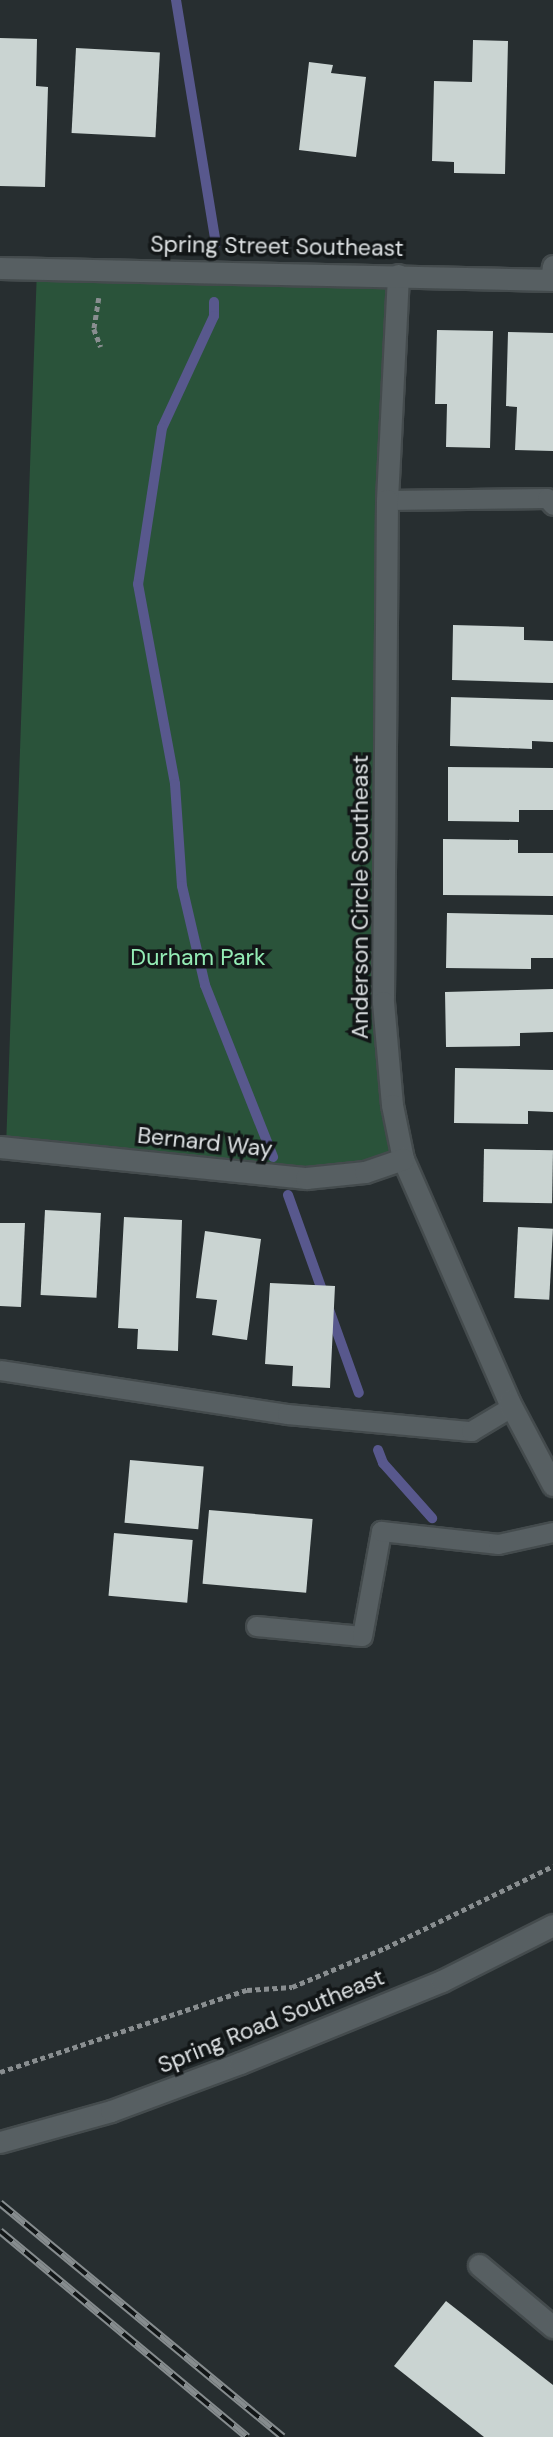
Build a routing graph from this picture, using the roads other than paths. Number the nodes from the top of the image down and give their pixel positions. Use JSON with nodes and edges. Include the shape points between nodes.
{"nodes":[{"id":1,"x":0,"y":268,"type":"edge"},
{"id":2,"x":398,"y":275,"type":"junction"},
{"id":3,"x":552,"y":275,"type":"edge"},
{"id":4,"x":387,"y":500,"type":"junction"},
{"id":5,"x":553,"y":505,"type":"edge"},
{"id":6,"x":0,"y":1147,"type":"edge"},
{"id":7,"x":403,"y":1159,"type":"junction"},
{"id":8,"x":0,"y":1370,"type":"edge"},
{"id":9,"x":511,"y":1407,"type":"junction"},
{"id":10,"x":553,"y":1485,"type":"edge"},
{"id":11,"x":553,"y":1532,"type":"edge"},
{"id":12,"x":256,"y":1626,"type":"dead end"},
{"id":13,"x":553,"y":1924,"type":"edge"},
{"id":14,"x":0,"y":2142,"type":"edge"},
{"id":15,"x":479,"y":2265,"type":"dead end"},
{"id":16,"x":553,"y":2327,"type":"edge"}],
"edges":[{"from":1,"to":2,"type":"street","name":"Spring Street Southeast"},
{"from":2,"to":3,"type":"street","name":"Spring Street Southeast"},
{"from":2,"to":4,"type":"street","name":"Anderson Circle Southeast"},
{"from":4,"to":5,"type":"lane","via":[[547,498]]},
{"from":4,"to":7,"type":"street","name":"Anderson Circle Southeast","via":[[383,1002],[392,1105]]},
{"from":6,"to":7,"type":"street","name":"Bernard Way","via":[[306,1178],[365,1172]]},
{"from":7,"to":9,"type":"street","name":"Anderson Circle Southeast"},
{"from":8,"to":9,"type":"lane","via":[[287,1413],[471,1431]]},
{"from":9,"to":10,"type":"street","name":"Anderson Circle Southeast"},
{"from":11,"to":12,"type":"lane","via":[[498,1544],[381,1531],[362,1636]]},
{"from":13,"to":14,"type":"street","name":"Spring Road Southeast","via":[[442,1981],[111,2111]]},
{"from":15,"to":16,"type":"street"}]}
